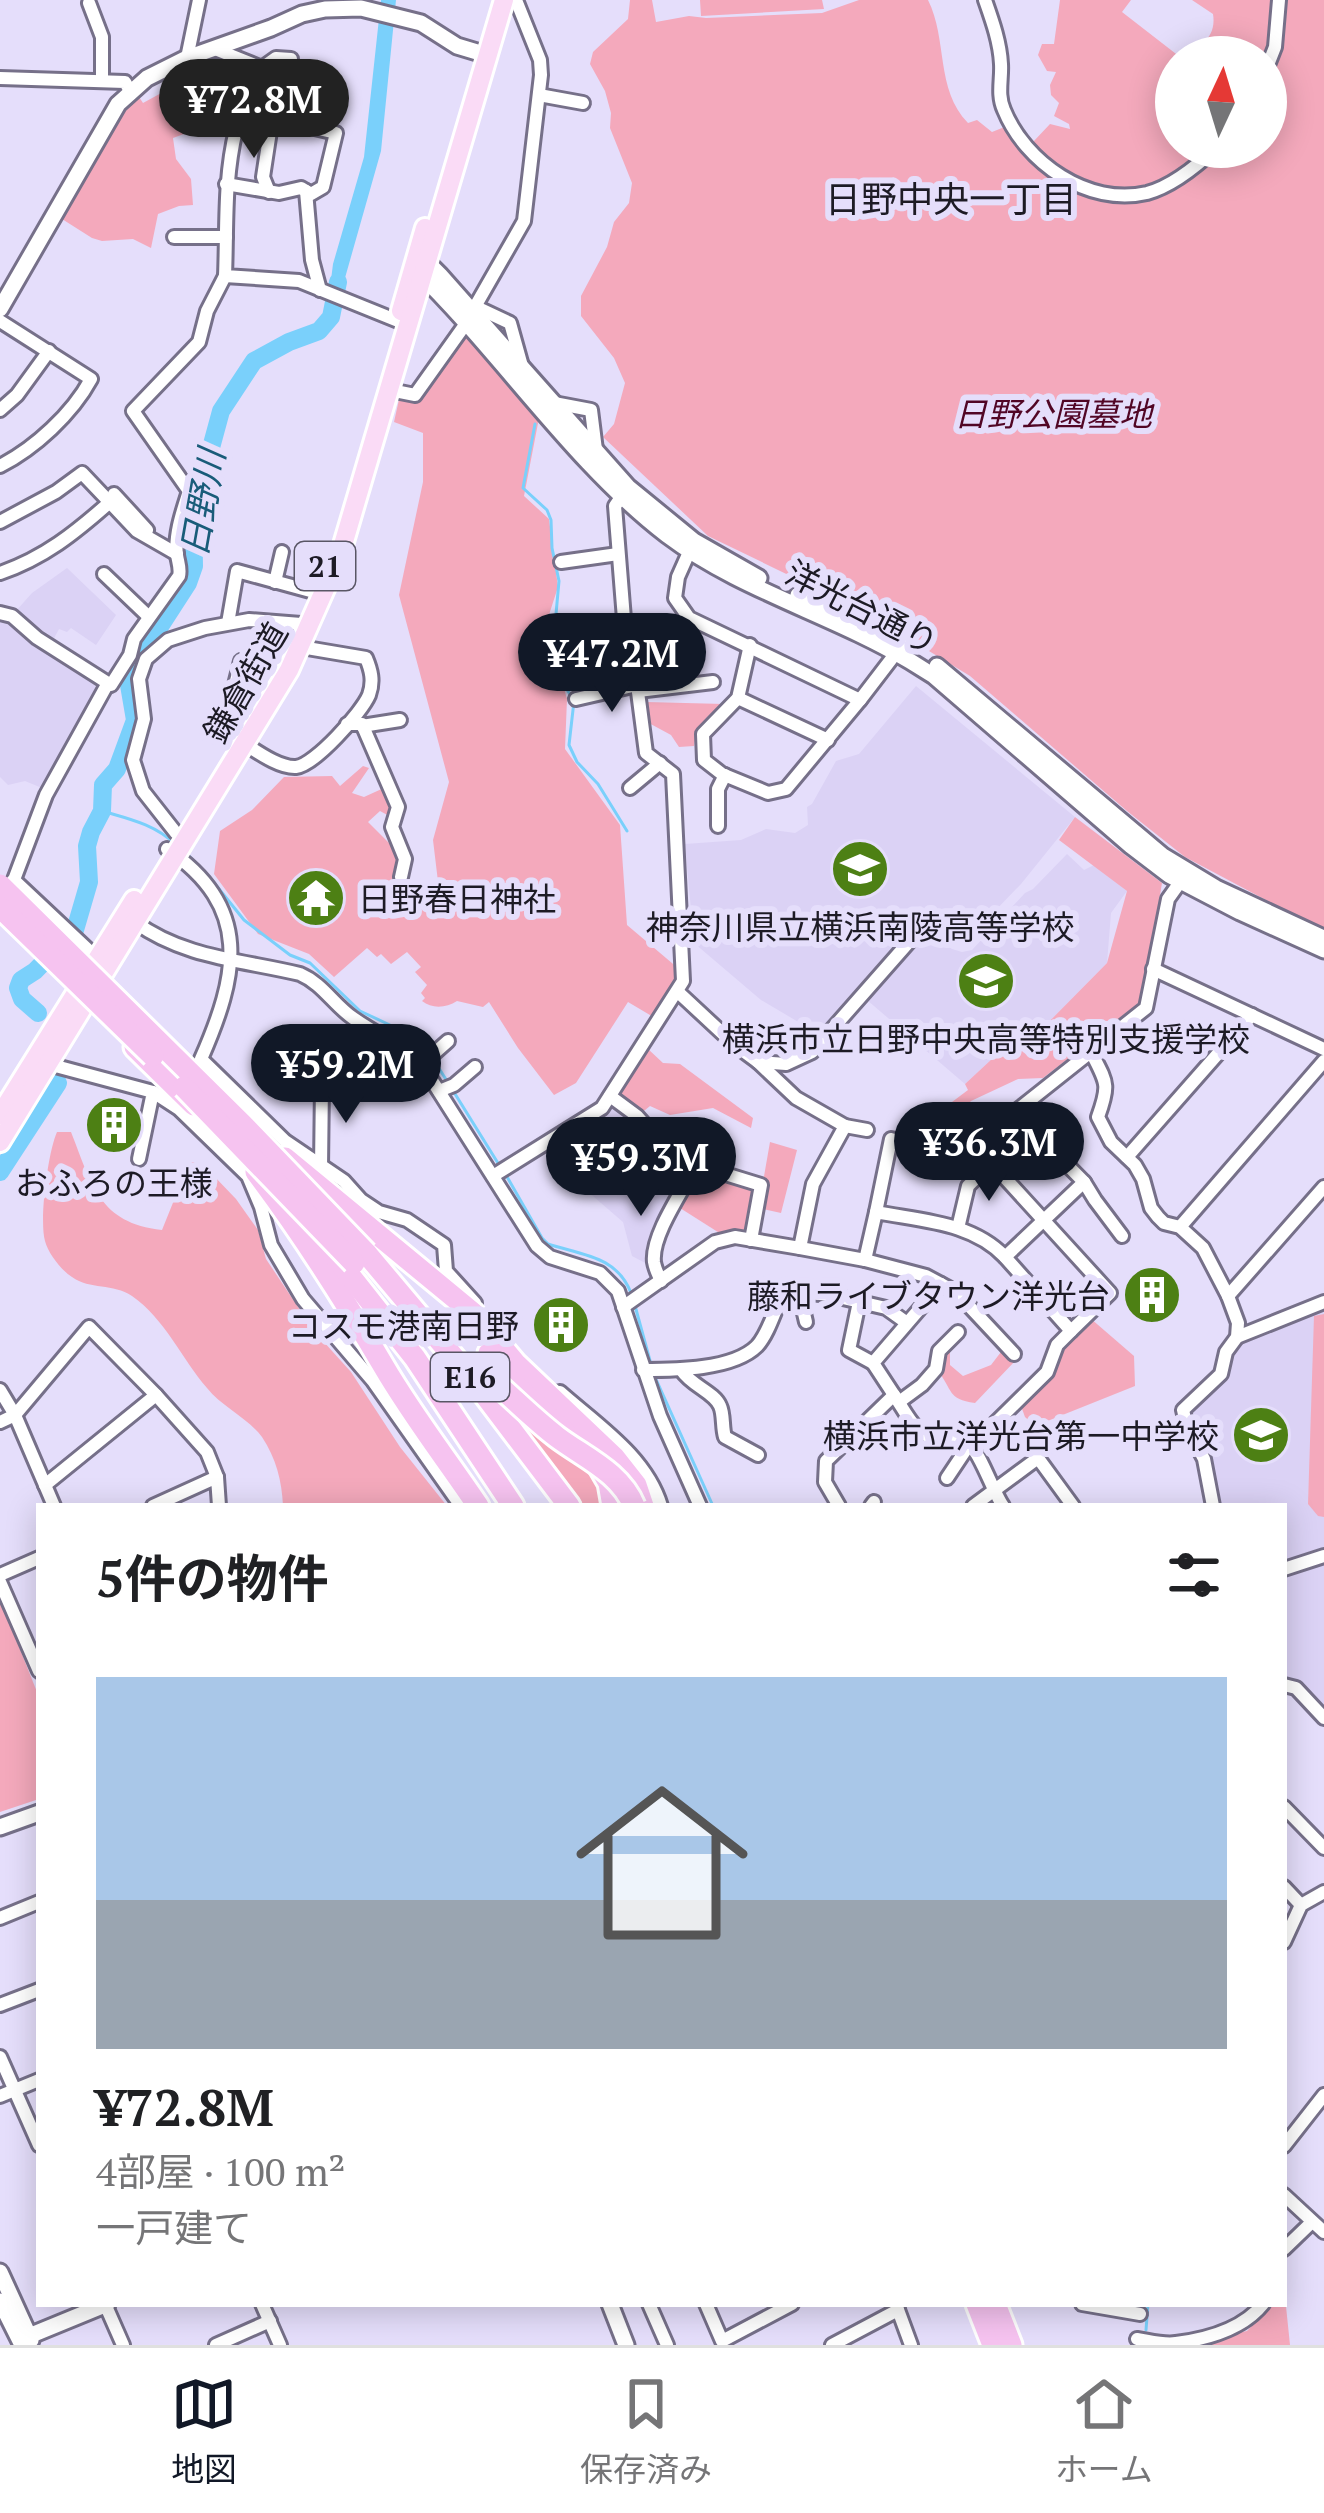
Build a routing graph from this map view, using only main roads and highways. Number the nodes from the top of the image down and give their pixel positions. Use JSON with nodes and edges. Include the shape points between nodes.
{"nodes":[{"id":1,"x":495,"y":0,"type":"edge"},
{"id":2,"x":504,"y":0,"type":"edge"},
{"id":3,"x":482,"y":53,"type":"junction"},
{"id":4,"x":422,"y":269,"type":"junction"},
{"id":5,"x":174,"y":845,"type":"junction"},
{"id":6,"x":7,"y":883,"type":"edge"},
{"id":7,"x":0,"y":911,"type":"edge"},
{"id":8,"x":97,"y":968,"type":"junction"},
{"id":9,"x":82,"y":996,"type":"junction"},
{"id":10,"x":0,"y":1115,"type":"edge"},
{"id":11,"x":0,"y":1142,"type":"edge"},
{"id":12,"x":355,"y":1261,"type":"junction"},
{"id":13,"x":439,"y":1285,"type":"junction"},
{"id":14,"x":364,"y":1330,"type":"junction"},
{"id":15,"x":476,"y":1503,"type":"edge"},
{"id":16,"x":495,"y":1503,"type":"edge"},
{"id":17,"x":511,"y":1503,"type":"edge"},
{"id":18,"x":549,"y":1503,"type":"edge"},
{"id":19,"x":567,"y":1503,"type":"edge"},
{"id":20,"x":612,"y":1503,"type":"edge"},
{"id":21,"x":636,"y":1503,"type":"edge"},
{"id":22,"x":638,"y":1503,"type":"edge"},
{"id":23,"x":978,"y":2307,"type":"edge"},
{"id":24,"x":996,"y":2307,"type":"edge"},
{"id":25,"x":993,"y":2345,"type":"edge"},
{"id":26,"x":1011,"y":2345,"type":"edge"}],
"edges":[{"from":1,"to":3,"type":"main road","name":"鎌倉街道","number":"21"},
{"from":2,"to":3,"type":"main road","name":"鎌倉街道","number":"21"},
{"from":3,"to":4,"type":"main road","name":"鎌倉街道","number":"21"},
{"from":4,"to":5,"type":"main road","name":"鎌倉街道","number":"21","via":[[301,624]]},
{"from":4,"to":5,"type":"main road","name":"鎌倉街道","number":"21","via":[[340,555],[301,646]]},
{"from":5,"to":8,"type":"main road","name":"鎌倉街道","number":"21"},
{"from":5,"to":8,"type":"main road","name":"鎌倉街道","number":"21","via":[[135,922]]},
{"from":6,"to":12,"type":"highway","number":"E16","bridge":true,"via":[[243,1125]]},
{"from":7,"to":12,"type":"highway","number":"E16","bridge":true},
{"from":8,"to":9,"type":"main road","name":"鎌倉街道","number":"21"},
{"from":8,"to":13,"type":"highway","via":[[280,1154]]},
{"from":9,"to":10,"type":"main road","name":"鎌倉街道","number":"21"},
{"from":9,"to":11,"type":"main road","name":"鎌倉街道","number":"21"},
{"from":9,"to":14,"type":"highway","via":[[238,1148]]},
{"from":12,"to":17,"type":"highway"},
{"from":12,"to":18,"type":"highway","number":"E16"},
{"from":12,"to":19,"type":"highway","number":"E16","via":[[482,1391]]},
{"from":12,"to":21,"type":"highway","bridge":true,"via":[[408,1290],[499,1386]]},
{"from":13,"to":20,"type":"highway","via":[[508,1378],[599,1465]]},
{"from":13,"to":22,"type":"highway","via":[[614,1457],[636,1485]]},
{"from":14,"to":15,"type":"highway"},
{"from":14,"to":16,"type":"highway"},
{"from":23,"to":25,"type":"highway"},
{"from":24,"to":26,"type":"highway"}]}
